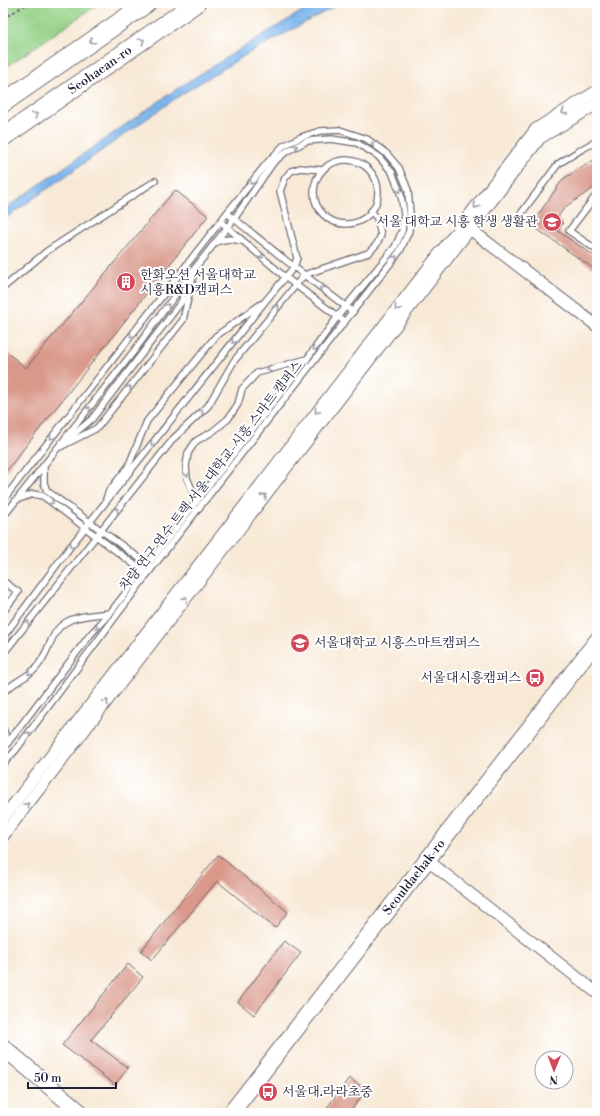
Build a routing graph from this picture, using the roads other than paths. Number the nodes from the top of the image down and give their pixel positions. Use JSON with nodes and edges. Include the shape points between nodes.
{"nodes":[{"id":1,"x":147,"y":3,"type":"edge"},
{"id":2,"x":196,"y":3,"type":"edge"},
{"id":3,"x":597,"y":92,"type":"edge"},
{"id":4,"x":3,"y":102,"type":"edge"},
{"id":5,"x":597,"y":104,"type":"edge"},
{"id":6,"x":3,"y":137,"type":"edge"},
{"id":7,"x":597,"y":141,"type":"edge"},
{"id":8,"x":322,"y":170,"type":"junction"},
{"id":9,"x":155,"y":181,"type":"dead end"},
{"id":10,"x":594,"y":198,"type":"dead end"},
{"id":11,"x":371,"y":211,"type":"junction"},
{"id":12,"x":227,"y":213,"type":"junction"},
{"id":13,"x":520,"y":215,"type":"dead end"},
{"id":14,"x":234,"y":219,"type":"junction"},
{"id":15,"x":220,"y":222,"type":"junction"},
{"id":16,"x":467,"y":225,"type":"junction"},
{"id":17,"x":227,"y":227,"type":"junction"},
{"id":18,"x":244,"y":241,"type":"junction"},
{"id":19,"x":215,"y":242,"type":"junction"},
{"id":20,"x":597,"y":250,"type":"edge"},
{"id":21,"x":294,"y":267,"type":"junction"},
{"id":22,"x":195,"y":268,"type":"junction"},
{"id":23,"x":304,"y":275,"type":"junction"},
{"id":24,"x":286,"y":277,"type":"junction"},
{"id":25,"x":186,"y":281,"type":"junction"},
{"id":26,"x":296,"y":285,"type":"junction"},
{"id":27,"x":3,"y":288,"type":"edge"},
{"id":28,"x":267,"y":299,"type":"junction"},
{"id":29,"x":346,"y":307,"type":"junction"},
{"id":30,"x":353,"y":312,"type":"junction"},
{"id":31,"x":338,"y":316,"type":"junction"},
{"id":32,"x":345,"y":322,"type":"junction"},
{"id":33,"x":597,"y":326,"type":"edge"},
{"id":34,"x":307,"y":359,"type":"junction"},
{"id":35,"x":58,"y":448,"type":"junction"},
{"id":36,"x":44,"y":465,"type":"junction"},
{"id":37,"x":3,"y":500,"type":"edge"},
{"id":38,"x":16,"y":501,"type":"junction"},
{"id":39,"x":196,"y":501,"type":"junction"},
{"id":40,"x":105,"y":504,"type":"junction"},
{"id":41,"x":3,"y":517,"type":"edge"},
{"id":42,"x":90,"y":522,"type":"junction"},
{"id":43,"x":85,"y":528,"type":"junction"},
{"id":44,"x":100,"y":530,"type":"junction"},
{"id":45,"x":96,"y":536,"type":"junction"},
{"id":46,"x":150,"y":566,"type":"junction"},
{"id":47,"x":145,"y":573,"type":"junction"},
{"id":48,"x":3,"y":581,"type":"edge"},
{"id":49,"x":3,"y":612,"type":"edge"},
{"id":50,"x":110,"y":613,"type":"junction"},
{"id":51,"x":3,"y":637,"type":"edge"},
{"id":52,"x":597,"y":641,"type":"edge"},
{"id":53,"x":3,"y":654,"type":"edge"},
{"id":54,"x":3,"y":693,"type":"edge"},
{"id":55,"x":3,"y":729,"type":"edge"},
{"id":56,"x":8,"y":742,"type":"junction"},
{"id":57,"x":3,"y":749,"type":"edge"},
{"id":58,"x":3,"y":764,"type":"edge"},
{"id":59,"x":3,"y":818,"type":"edge"},
{"id":60,"x":3,"y":836,"type":"edge"},
{"id":61,"x":427,"y":860,"type":"junction"},
{"id":62,"x":597,"y":993,"type":"edge"},
{"id":63,"x":3,"y":1047,"type":"edge"},
{"id":64,"x":81,"y":1113,"type":"edge"},
{"id":65,"x":231,"y":1113,"type":"edge"}],
"edges":[{"from":1,"to":4,"type":"main road","one_way":true},
{"from":6,"to":2,"type":"main road","name":"Seohaean-ro","one_way":true},
{"from":3,"to":16,"type":"street","one_way":true,"via":[[536,129]]},
{"from":5,"to":16,"type":"street","via":[[540,138]]},
{"from":7,"to":13,"type":"lane","via":[[558,164]]},
{"from":8,"to":11,"type":"lane","via":[[337,161],[348,160],[367,167],[374,176],[378,196]]},
{"from":8,"to":11,"type":"lane","via":[[315,182],[314,192],[316,203],[329,219],[349,224],[359,221]]},
{"from":8,"to":21,"type":"lane","via":[[300,168],[291,171],[280,191],[297,258]]},
{"from":9,"to":27,"type":"lane","via":[[47,251]]},
{"from":10,"to":20,"type":"lane","via":[[568,231]]},
{"from":11,"to":23,"type":"lane","via":[[377,218],[381,235],[377,244],[368,253]]},
{"from":12,"to":14,"type":"lane"},
{"from":12,"to":15,"type":"lane","name":"차량 연구 연수 트랙 서울 대학교-시흥 스마트 캠퍼스"},
{"from":30,"to":12,"type":"lane","name":"차량 연구 연수 트랙 서울 대학교-시흥 스마트 캠퍼스","one_way":true,"via":[[400,251],[409,231],[408,190],[398,168],[387,154],[367,139],[340,130],[320,131],[301,137],[283,146]]},
{"from":14,"to":17,"type":"lane"},
{"from":14,"to":21,"type":"lane"},
{"from":14,"to":29,"type":"lane","one_way":true,"via":[[273,163],[287,151],[307,141],[331,139],[358,143],[378,156],[392,172],[401,195],[404,214],[402,231],[395,246]]},
{"from":15,"to":17,"type":"lane"},
{"from":15,"to":37,"type":"lane","name":"차량 연구 연수 트랙 서울 대학교-시흥 스마트 캠퍼스","one_way":true},
{"from":16,"to":33,"type":"street"},
{"from":16,"to":59,"type":"street","one_way":true},
{"from":60,"to":16,"type":"street","one_way":true,"via":[[408,308]]},
{"from":17,"to":18,"type":"lane"},
{"from":17,"to":19,"type":"lane"},
{"from":18,"to":19,"type":"lane","via":[[226,239]]},
{"from":18,"to":24,"type":"lane","one_way":true},
{"from":19,"to":22,"type":"lane"},
{"from":21,"to":23,"type":"lane"},
{"from":21,"to":24,"type":"lane"},
{"from":22,"to":25,"type":"lane"},
{"from":35,"to":22,"type":"lane","one_way":true,"via":[[96,428],[183,320]]},
{"from":23,"to":26,"type":"lane"},
{"from":29,"to":23,"type":"lane","one_way":true},
{"from":24,"to":26,"type":"lane"},
{"from":24,"to":28,"type":"lane"},
{"from":35,"to":25,"type":"lane","one_way":true},
{"from":25,"to":35,"type":"lane","via":[[182,301],[97,413]]},
{"from":26,"to":31,"type":"lane"},
{"from":44,"to":26,"type":"lane","one_way":true,"via":[[174,438],[208,406],[234,361]]},
{"from":28,"to":40,"type":"lane","one_way":true},
{"from":28,"to":40,"type":"lane","via":[[216,336],[147,421],[128,467],[109,491]]},
{"from":29,"to":30,"type":"lane"},
{"from":29,"to":31,"type":"lane"},
{"from":30,"to":32,"type":"lane","name":"차량 연구 연수 트랙 서울 대학교-시흥 스마트 캠퍼스"},
{"from":31,"to":32,"type":"lane"},
{"from":31,"to":34,"type":"lane","one_way":true},
{"from":32,"to":46,"type":"lane","name":"차량 연구 연수 트랙 서울 대학교-시흥 스마트 캠퍼스"},
{"from":34,"to":39,"type":"lane"},
{"from":34,"to":39,"type":"lane","one_way":true,"via":[[258,373],[242,389],[238,404],[228,419],[196,441],[188,453],[186,466],[187,478]]},
{"from":35,"to":36,"type":"lane"},
{"from":36,"to":38,"type":"lane"},
{"from":36,"to":42,"type":"lane","via":[[44,483],[47,490]]},
{"from":38,"to":41,"type":"lane"},
{"from":38,"to":43,"type":"lane","one_way":true,"via":[[33,494],[43,496]]},
{"from":39,"to":46,"type":"lane"},
{"from":40,"to":42,"type":"lane"},
{"from":42,"to":43,"type":"lane"},
{"from":42,"to":44,"type":"lane"},
{"from":43,"to":45,"type":"lane"},
{"from":43,"to":51,"type":"lane","one_way":true},
{"from":44,"to":45,"type":"lane"},
{"from":44,"to":46,"type":"lane"},
{"from":45,"to":47,"type":"lane"},
{"from":53,"to":45,"type":"lane","one_way":true},
{"from":46,"to":47,"type":"lane","name":"차량 연구 연수 트랙 서울 대학교-시흥 스마트 캠퍼스"},
{"from":47,"to":50,"type":"lane"},
{"from":58,"to":47,"type":"lane","name":"차량 연구 연수 트랙 서울 대학교-시흥 스마트 캠퍼스","one_way":true},
{"from":48,"to":49,"type":"lane","via":[[18,592]]},
{"from":50,"to":54,"type":"lane","one_way":true,"via":[[72,618],[59,626],[42,661]]},
{"from":50,"to":56,"type":"lane","one_way":true},
{"from":52,"to":61,"type":"street","name":"Seouldaehak-ro"},
{"from":55,"to":56,"type":"lane"},
{"from":56,"to":57,"type":"lane"},
{"from":61,"to":62,"type":"street"},
{"from":61,"to":65,"type":"street","name":"Seouldaehak-ro"},
{"from":63,"to":64,"type":"street"}]}
